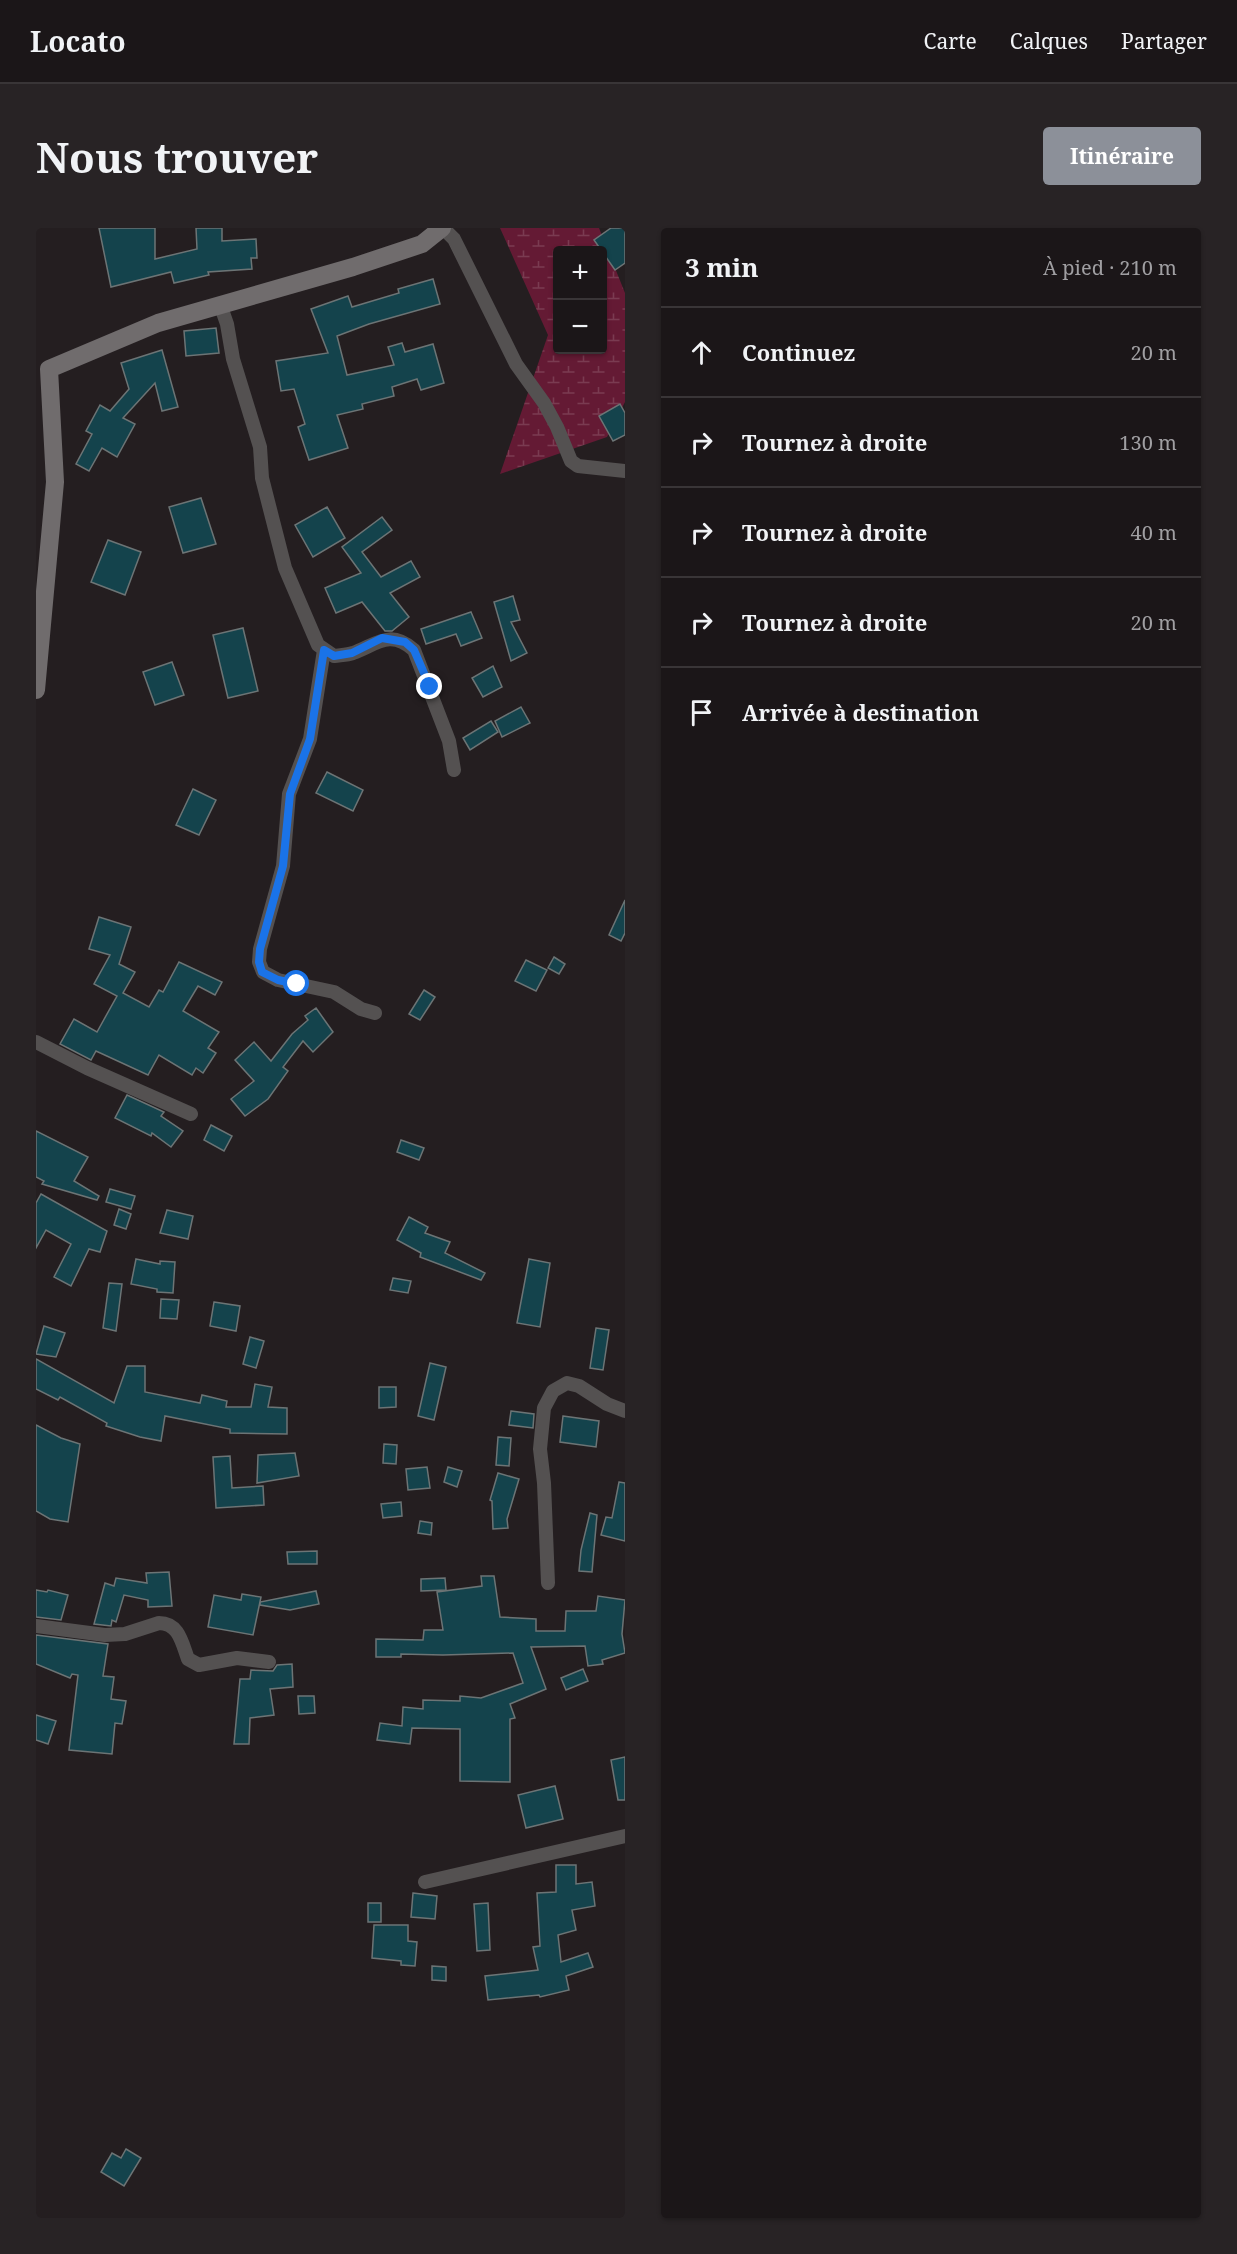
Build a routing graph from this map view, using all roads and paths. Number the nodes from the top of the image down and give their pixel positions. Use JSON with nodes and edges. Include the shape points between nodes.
{"nodes":[{"id":1,"x":443,"y":228,"type":"edge"},
{"id":2,"x":220,"y":304,"type":"junction"},
{"id":3,"x":42,"y":370,"type":"edge"},
{"id":4,"x":625,"y":471,"type":"edge"},
{"id":5,"x":324,"y":650,"type":"junction"},
{"id":6,"x":36,"y":690,"type":"edge"},
{"id":7,"x":454,"y":770,"type":"dead end"},
{"id":8,"x":375,"y":1013,"type":"dead end"},
{"id":9,"x":36,"y":1042,"type":"edge"},
{"id":10,"x":191,"y":1114,"type":"dead end"},
{"id":11,"x":625,"y":1411,"type":"edge"},
{"id":12,"x":548,"y":1583,"type":"dead end"},
{"id":13,"x":36,"y":1626,"type":"edge"},
{"id":14,"x":269,"y":1662,"type":"dead end"},
{"id":15,"x":625,"y":1836,"type":"edge"},
{"id":16,"x":425,"y":1882,"type":"dead end"}],
"edges":[{"from":1,"to":2,"type":"street","via":[[422,244],[389,256]]},
{"from":1,"to":4,"type":"street","via":[[454,239],[516,363],[557,427],[571,461],[578,466]]},
{"from":2,"to":3,"type":"street","via":[[158,323]]},
{"from":2,"to":5,"type":"street","via":[[260,447],[262,478],[285,568],[318,645]]},
{"from":3,"to":6,"type":"street","via":[[55,482]]},
{"from":5,"to":7,"type":"street","via":[[334,656],[352,653],[382,638],[405,642],[414,650],[449,741]]},
{"from":5,"to":8,"type":"street","via":[[310,739],[290,794],[283,866],[259,962],[262,972],[278,980],[334,992]]},
{"from":9,"to":10,"type":"street"},
{"from":11,"to":12,"type":"street","via":[[567,1383],[553,1391],[544,1408],[540,1449]]},
{"from":13,"to":14,"type":"street","via":[[105,1635],[165,1623],[172,1625],[180,1637],[188,1659],[199,1665],[237,1658]]},
{"from":15,"to":16,"type":"street"}]}
